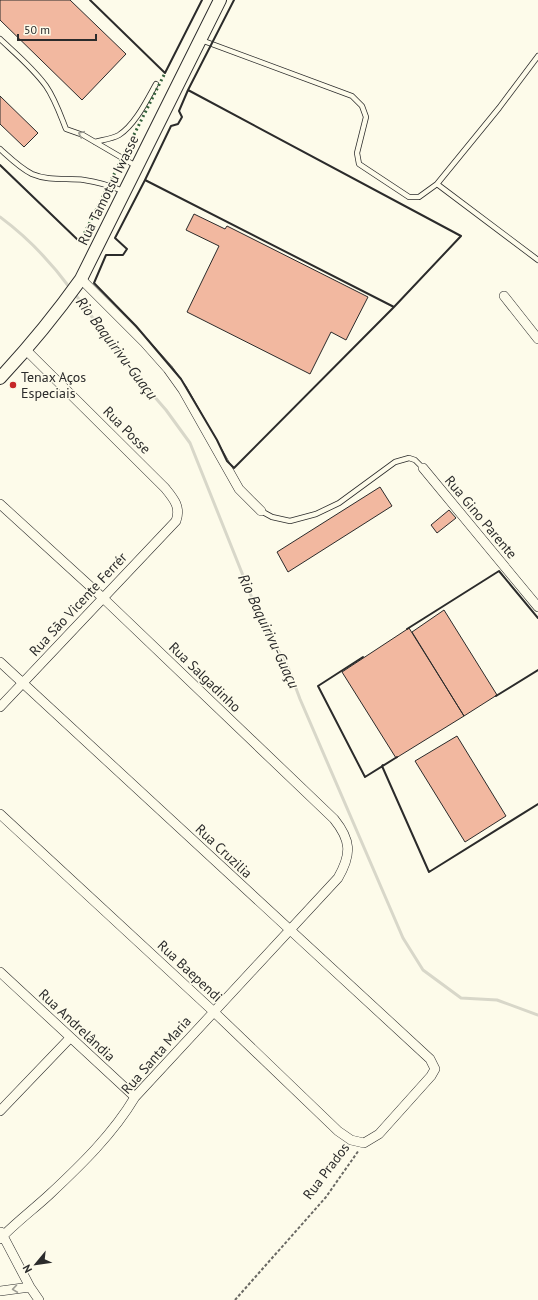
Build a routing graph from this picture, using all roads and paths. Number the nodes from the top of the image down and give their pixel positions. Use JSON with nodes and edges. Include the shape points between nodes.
{"nodes":[{"id":1,"x":220,"y":0,"type":"edge"},
{"id":2,"x":0,"y":39,"type":"edge"},
{"id":3,"x":200,"y":40,"type":"junction"},
{"id":4,"x":538,"y":56,"type":"edge"},
{"id":5,"x":156,"y":84,"type":"dead end"},
{"id":6,"x":95,"y":142,"type":"junction"},
{"id":7,"x":0,"y":149,"type":"edge"},
{"id":8,"x":137,"y":166,"type":"junction"},
{"id":9,"x":437,"y":184,"type":"junction"},
{"id":10,"x":124,"y":191,"type":"junction"},
{"id":11,"x":538,"y":260,"type":"edge"},
{"id":12,"x":80,"y":280,"type":"junction"},
{"id":13,"x":504,"y":296,"type":"dead end"},
{"id":14,"x":538,"y":339,"type":"edge"},
{"id":15,"x":26,"y":350,"type":"junction"},
{"id":16,"x":0,"y":378,"type":"edge"},
{"id":17,"x":423,"y":468,"type":"joint"},
{"id":18,"x":0,"y":504,"type":"edge"},
{"id":19,"x":261,"y":511,"type":"joint"},
{"id":20,"x":176,"y":521,"type":"joint"},
{"id":21,"x":103,"y":598,"type":"junction"},
{"id":22,"x":538,"y":607,"type":"edge"},
{"id":23,"x":0,"y":662,"type":"edge"},
{"id":24,"x":23,"y":683,"type":"junction"},
{"id":25,"x":0,"y":707,"type":"edge"},
{"id":26,"x":0,"y":814,"type":"edge"},
{"id":27,"x":330,"y":885,"type":"joint"},
{"id":28,"x":288,"y":930,"type":"junction"},
{"id":29,"x":0,"y":972,"type":"edge"},
{"id":30,"x":213,"y":1011,"type":"junction"},
{"id":31,"x":70,"y":1038,"type":"junction"},
{"id":32,"x":430,"y":1060,"type":"joint"},
{"id":33,"x":135,"y":1097,"type":"junction"},
{"id":34,"x":0,"y":1111,"type":"edge"},
{"id":35,"x":364,"y":1143,"type":"junction"},
{"id":36,"x":1,"y":1235,"type":"edge"},
{"id":37,"x":30,"y":1287,"type":"junction"},
{"id":38,"x":0,"y":1291,"type":"edge"},
{"id":39,"x":39,"y":1300,"type":"edge"},
{"id":40,"x":235,"y":1300,"type":"edge"}],
"edges":[{"from":1,"to":3,"type":"street","name":"Rua Tamotsu Iwasse"},
{"from":6,"to":2,"type":"lane","one_way":true,"via":[[66,129],[46,86]]},
{"from":3,"to":8,"type":"street","name":"Rua Tamotsu Iwasse"},
{"from":3,"to":9,"type":"lane","via":[[352,96],[362,106],[366,116],[357,153],[359,164],[409,197],[419,197]]},
{"from":4,"to":9,"type":"lane"},
{"from":5,"to":6,"type":"lane","via":[[140,112],[124,132]]},
{"from":6,"to":8,"type":"lane"},
{"from":7,"to":10,"type":"lane","via":[[20,167],[33,174],[47,178],[84,180]]},
{"from":8,"to":10,"type":"street","name":"Rua Tamotsu Iwasse"},
{"from":9,"to":11,"type":"lane"},
{"from":10,"to":12,"type":"street","name":"Rua Tamotsu Iwasse"},
{"from":12,"to":15,"type":"street","name":"Rua Tamotsu Iwasse"},
{"from":12,"to":19,"type":"street","via":[[168,369],[183,390],[239,489]]},
{"from":13,"to":14,"type":"street"},
{"from":15,"to":16,"type":"street","name":"Rua Tamotsu Iwasse"},
{"from":15,"to":20,"type":"street","name":"Rua Posse","via":[[165,488],[177,506]]},
{"from":17,"to":19,"type":"lane","name":"Rua Gino Parente","via":[[409,458],[395,462],[339,503],[316,514],[290,521],[272,517]]},
{"from":17,"to":22,"type":"street","name":"Rua Gino Parente"},
{"from":18,"to":21,"type":"street","name":"Rua Salgadinho"},
{"from":20,"to":21,"type":"street","name":"Rua São Vicente Ferrér"},
{"from":21,"to":24,"type":"street","name":"Rua São Vicente Ferrér"},
{"from":21,"to":27,"type":"street","name":"Rua Salgadinho","via":[[342,829],[346,838],[348,858],[338,878]]},
{"from":23,"to":24,"type":"street","name":"Rua Cruzilia"},
{"from":24,"to":25,"type":"street","name":"Rua São Vicente Ferrér"},
{"from":24,"to":28,"type":"street","name":"Rua Cruzilia"},
{"from":26,"to":30,"type":"street","name":"Rua Baependi"},
{"from":27,"to":28,"type":"street","name":"Rua Santa Maria"},
{"from":28,"to":30,"type":"street","name":"Rua Santa Maria"},
{"from":28,"to":32,"type":"street","name":"Rua Cruzilia"},
{"from":29,"to":31,"type":"street","name":"Rua Andrelândia"},
{"from":30,"to":33,"type":"street","name":"Rua Santa Maria"},
{"from":30,"to":35,"type":"street","name":"Rua Baependi","via":[[338,1131],[351,1140]]},
{"from":31,"to":33,"type":"street","name":"Rua Andrelândia"},
{"from":31,"to":34,"type":"street"},
{"from":32,"to":35,"type":"street","name":"Rua Prados","via":[[435,1069],[431,1076],[379,1134]]},
{"from":33,"to":36,"type":"street","name":"Rua Santa Maria","via":[[110,1133],[76,1170]]},
{"from":35,"to":40,"type":"path","name":"Rua Prados","via":[[326,1197]]},
{"from":36,"to":37,"type":"street"},
{"from":37,"to":38,"type":"street","one_way":true},
{"from":37,"to":39,"type":"street"}]}
